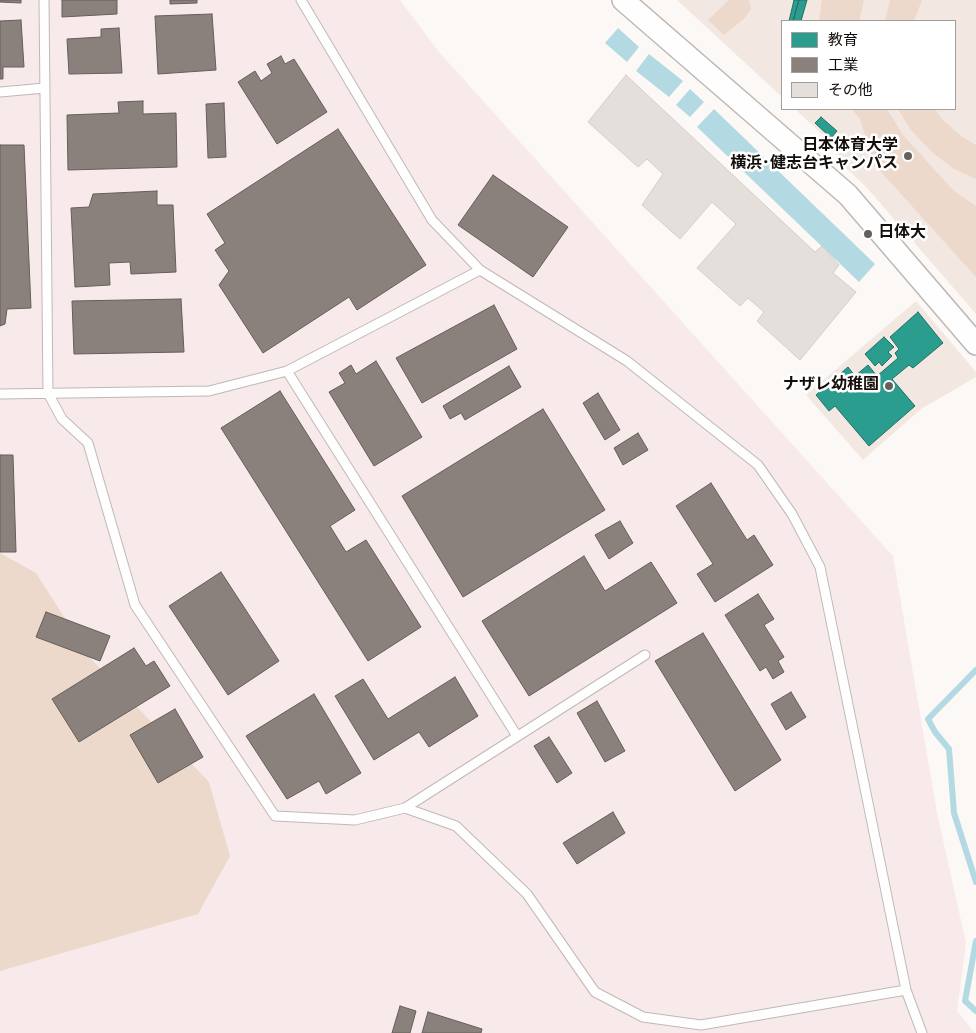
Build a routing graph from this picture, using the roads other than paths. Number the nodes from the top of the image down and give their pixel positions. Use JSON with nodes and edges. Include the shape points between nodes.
{"nodes":[{"id":1,"x":44,"y":0,"type":"edge"},
{"id":2,"x":301,"y":0,"type":"edge"},
{"id":3,"x":623,"y":0,"type":"edge"},
{"id":4,"x":46,"y":88,"type":"junction"},
{"id":5,"x":0,"y":92,"type":"edge"},
{"id":6,"x":480,"y":270,"type":"junction"},
{"id":7,"x":976,"y":344,"type":"edge"},
{"id":8,"x":287,"y":370,"type":"junction"},
{"id":9,"x":48,"y":393,"type":"junction"},
{"id":10,"x":0,"y":394,"type":"edge"},
{"id":11,"x":645,"y":654,"type":"dead end"},
{"id":12,"x":517,"y":736,"type":"junction"},
{"id":13,"x":405,"y":808,"type":"junction"},
{"id":14,"x":906,"y":990,"type":"junction"},
{"id":15,"x":922,"y":1033,"type":"edge"}],
"edges":[{"from":1,"to":4,"type":"lane"},
{"from":2,"to":6,"type":"lane","via":[[432,220]]},
{"from":3,"to":7,"type":"street","via":[[848,195]]},
{"from":4,"to":5,"type":"lane"},
{"from":4,"to":9,"type":"lane"},
{"from":6,"to":8,"type":"lane"},
{"from":6,"to":14,"type":"lane","via":[[628,361],[758,465],[792,514],[820,567]]},
{"from":8,"to":9,"type":"lane","via":[[210,391]]},
{"from":8,"to":12,"type":"lane"},
{"from":9,"to":10,"type":"lane"},
{"from":9,"to":13,"type":"lane","via":[[62,419],[88,443],[134,605],[275,816],[355,820]]},
{"from":11,"to":12,"type":"lane"},
{"from":12,"to":13,"type":"lane"},
{"from":13,"to":14,"type":"lane","via":[[456,826],[527,894],[596,992],[644,1017],[701,1025]]},
{"from":14,"to":15,"type":"lane"}]}
